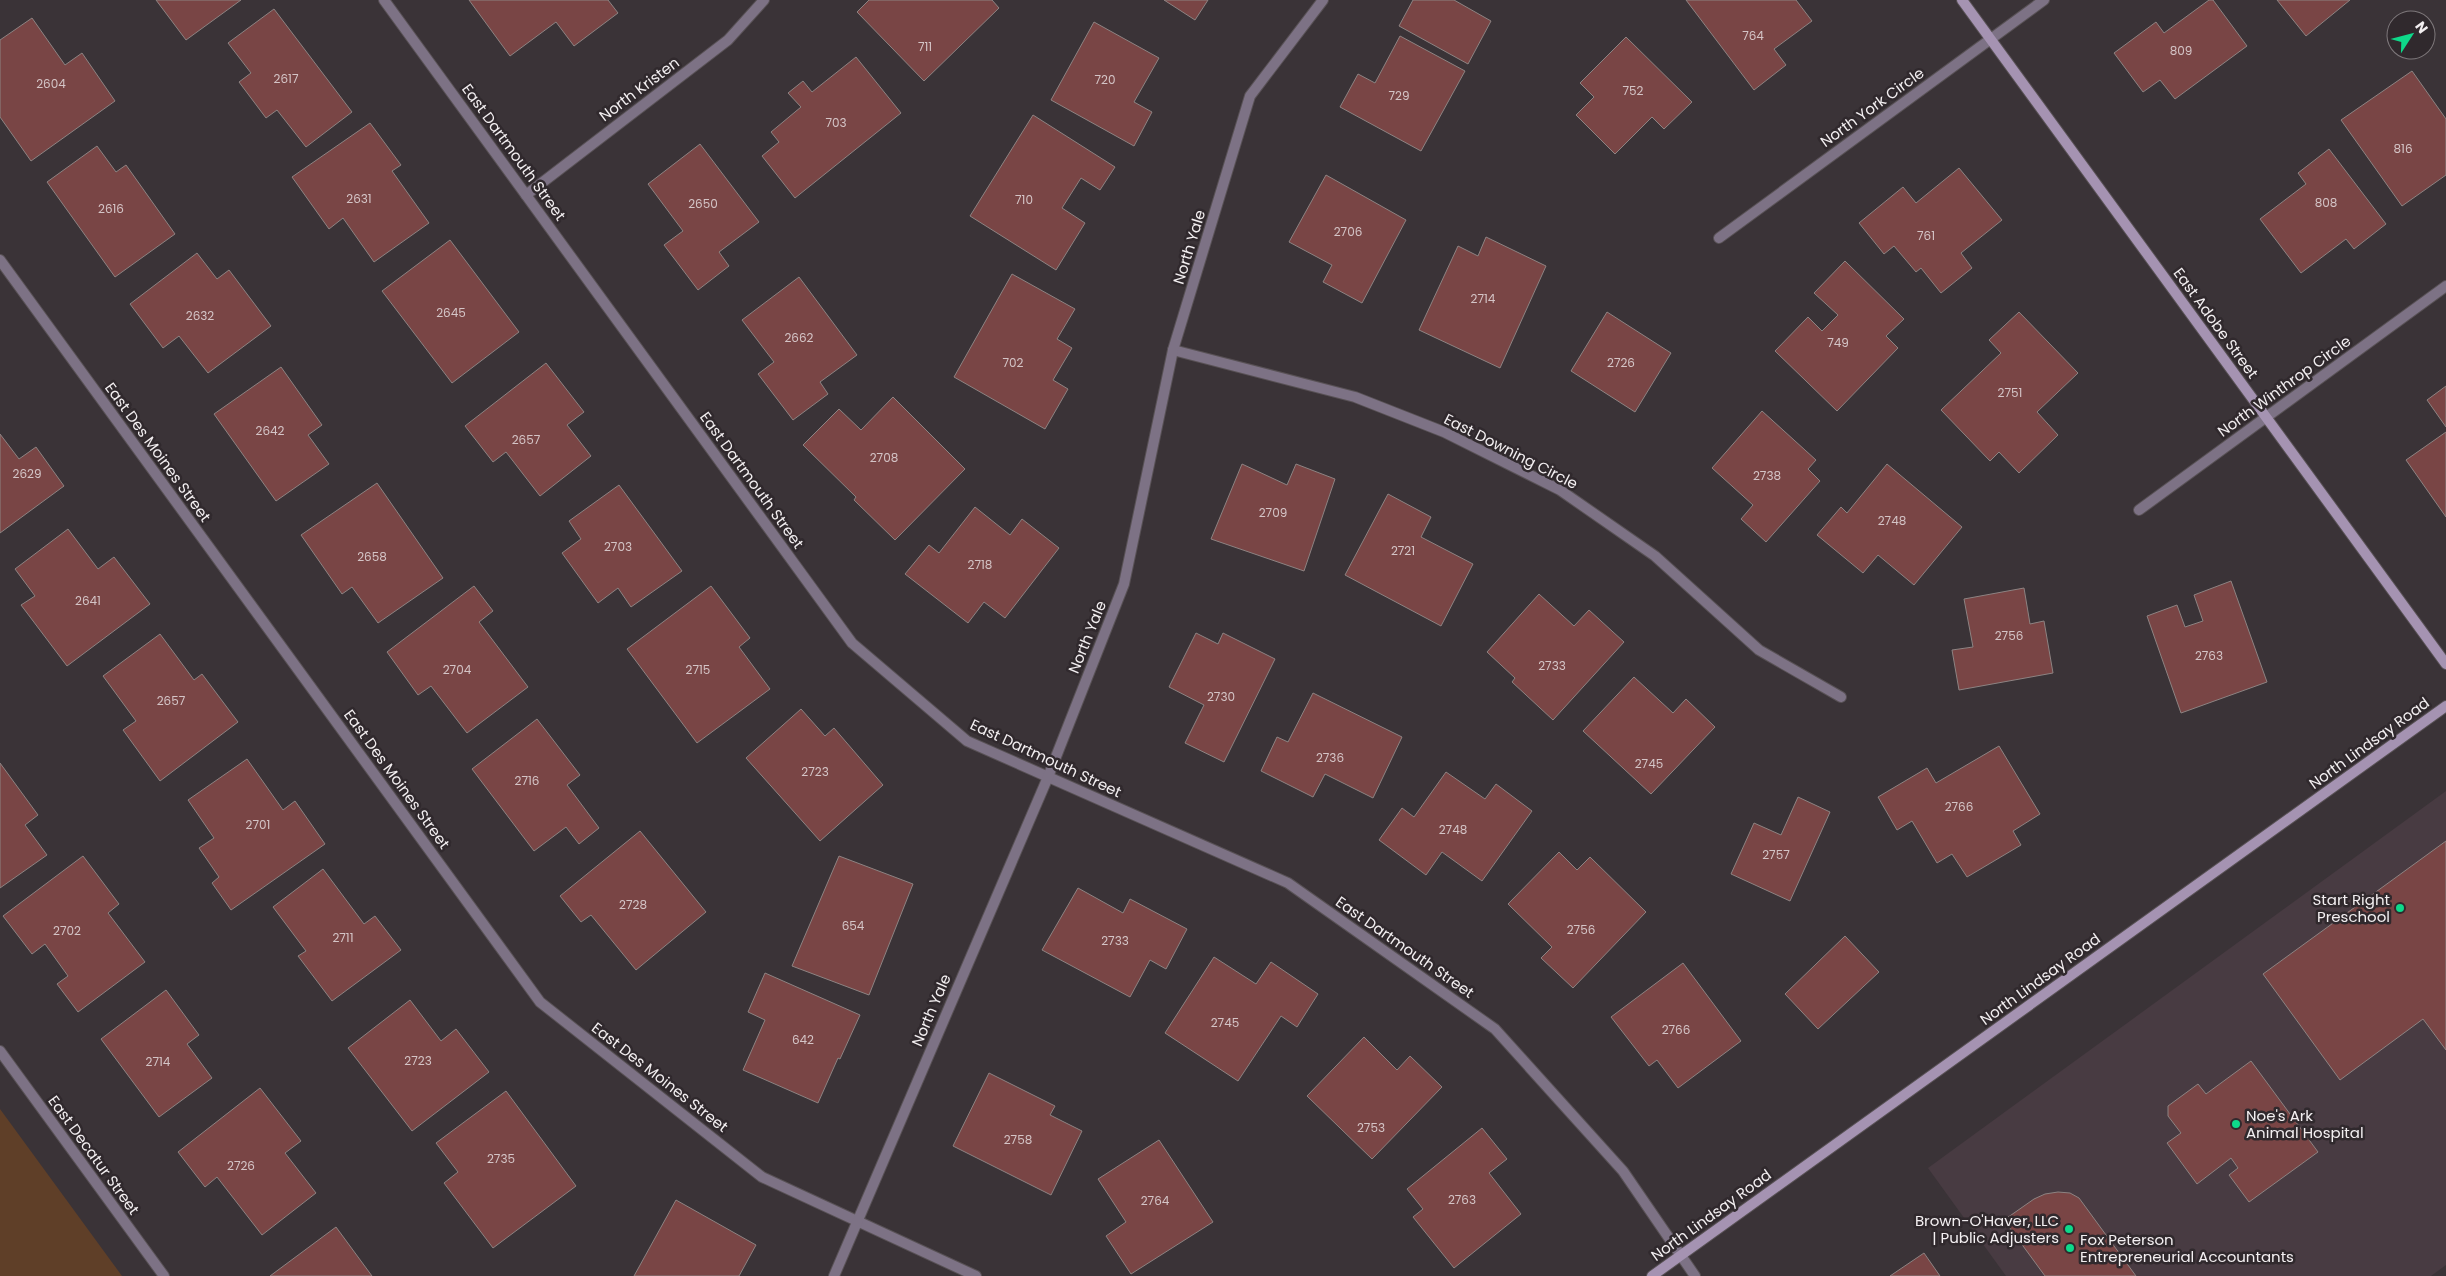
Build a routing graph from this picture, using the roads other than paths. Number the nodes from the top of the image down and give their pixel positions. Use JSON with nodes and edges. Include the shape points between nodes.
{"nodes":[{"id":1,"x":384,"y":0,"type":"edge"},
{"id":2,"x":764,"y":0,"type":"edge"},
{"id":3,"x":1322,"y":0,"type":"edge"},
{"id":4,"x":1962,"y":0,"type":"edge"},
{"id":5,"x":2044,"y":0,"type":"edge"},
{"id":6,"x":1990,"y":39,"type":"junction"},
{"id":7,"x":526,"y":194,"type":"junction"},
{"id":8,"x":1719,"y":238,"type":"dead end"},
{"id":9,"x":0,"y":260,"type":"edge"},
{"id":10,"x":2446,"y":286,"type":"edge"},
{"id":11,"x":1173,"y":350,"type":"junction"},
{"id":12,"x":2266,"y":417,"type":"junction"},
{"id":13,"x":2139,"y":510,"type":"dead end"},
{"id":14,"x":2446,"y":664,"type":"edge"},
{"id":15,"x":1841,"y":697,"type":"dead end"},
{"id":16,"x":2446,"y":706,"type":"edge"},
{"id":17,"x":1048,"y":777,"type":"junction"},
{"id":18,"x":0,"y":1051,"type":"edge"},
{"id":19,"x":858,"y":1222,"type":"junction"},
{"id":20,"x":1680,"y":1255,"type":"junction"},
{"id":21,"x":164,"y":1276,"type":"edge"},
{"id":22,"x":834,"y":1276,"type":"edge"},
{"id":23,"x":976,"y":1276,"type":"edge"},
{"id":24,"x":1652,"y":1276,"type":"edge"},
{"id":25,"x":1696,"y":1276,"type":"edge"}],
"edges":[{"from":1,"to":7,"type":"street","name":"East Dartmouth Street"},
{"from":2,"to":7,"type":"street","name":"North Kristen","via":[[728,40]]},
{"from":3,"to":11,"type":"street","name":"North Yale","via":[[1250,96]]},
{"from":4,"to":6,"type":"main road","name":"East Adobe Street"},
{"from":5,"to":6,"type":"street","name":"North York Circle"},
{"from":6,"to":8,"type":"street","name":"North York Circle"},
{"from":6,"to":12,"type":"main road","name":"East Adobe Street"},
{"from":7,"to":17,"type":"street","name":"East Dartmouth Street","via":[[852,643],[967,741]]},
{"from":9,"to":19,"type":"street","name":"East Des Moines Street","via":[[540,1002],[762,1178]]},
{"from":10,"to":12,"type":"street","name":"North Winthrop Circle"},
{"from":11,"to":15,"type":"street","name":"East Downing Circle","via":[[1356,397],[1444,432],[1560,490],[1655,556],[1760,650]]},
{"from":11,"to":17,"type":"street","name":"North Yale","via":[[1124,584]]},
{"from":12,"to":13,"type":"street","name":"North Winthrop Circle"},
{"from":12,"to":14,"type":"main road","name":"East Adobe Street"},
{"from":16,"to":20,"type":"main road","name":"North Lindsay Road"},
{"from":17,"to":19,"type":"street","name":"North Yale"},
{"from":17,"to":20,"type":"street","name":"East Dartmouth Street","via":[[1288,883],[1495,1028],[1623,1171]]},
{"from":18,"to":21,"type":"street","name":"East Decatur Street"},
{"from":19,"to":22,"type":"street","name":"North Yale"},
{"from":19,"to":23,"type":"street","name":"East Des Moines Street"},
{"from":20,"to":24,"type":"main road","name":"North Lindsay Road"},
{"from":20,"to":25,"type":"street","name":"East Dartmouth Street"}]}
